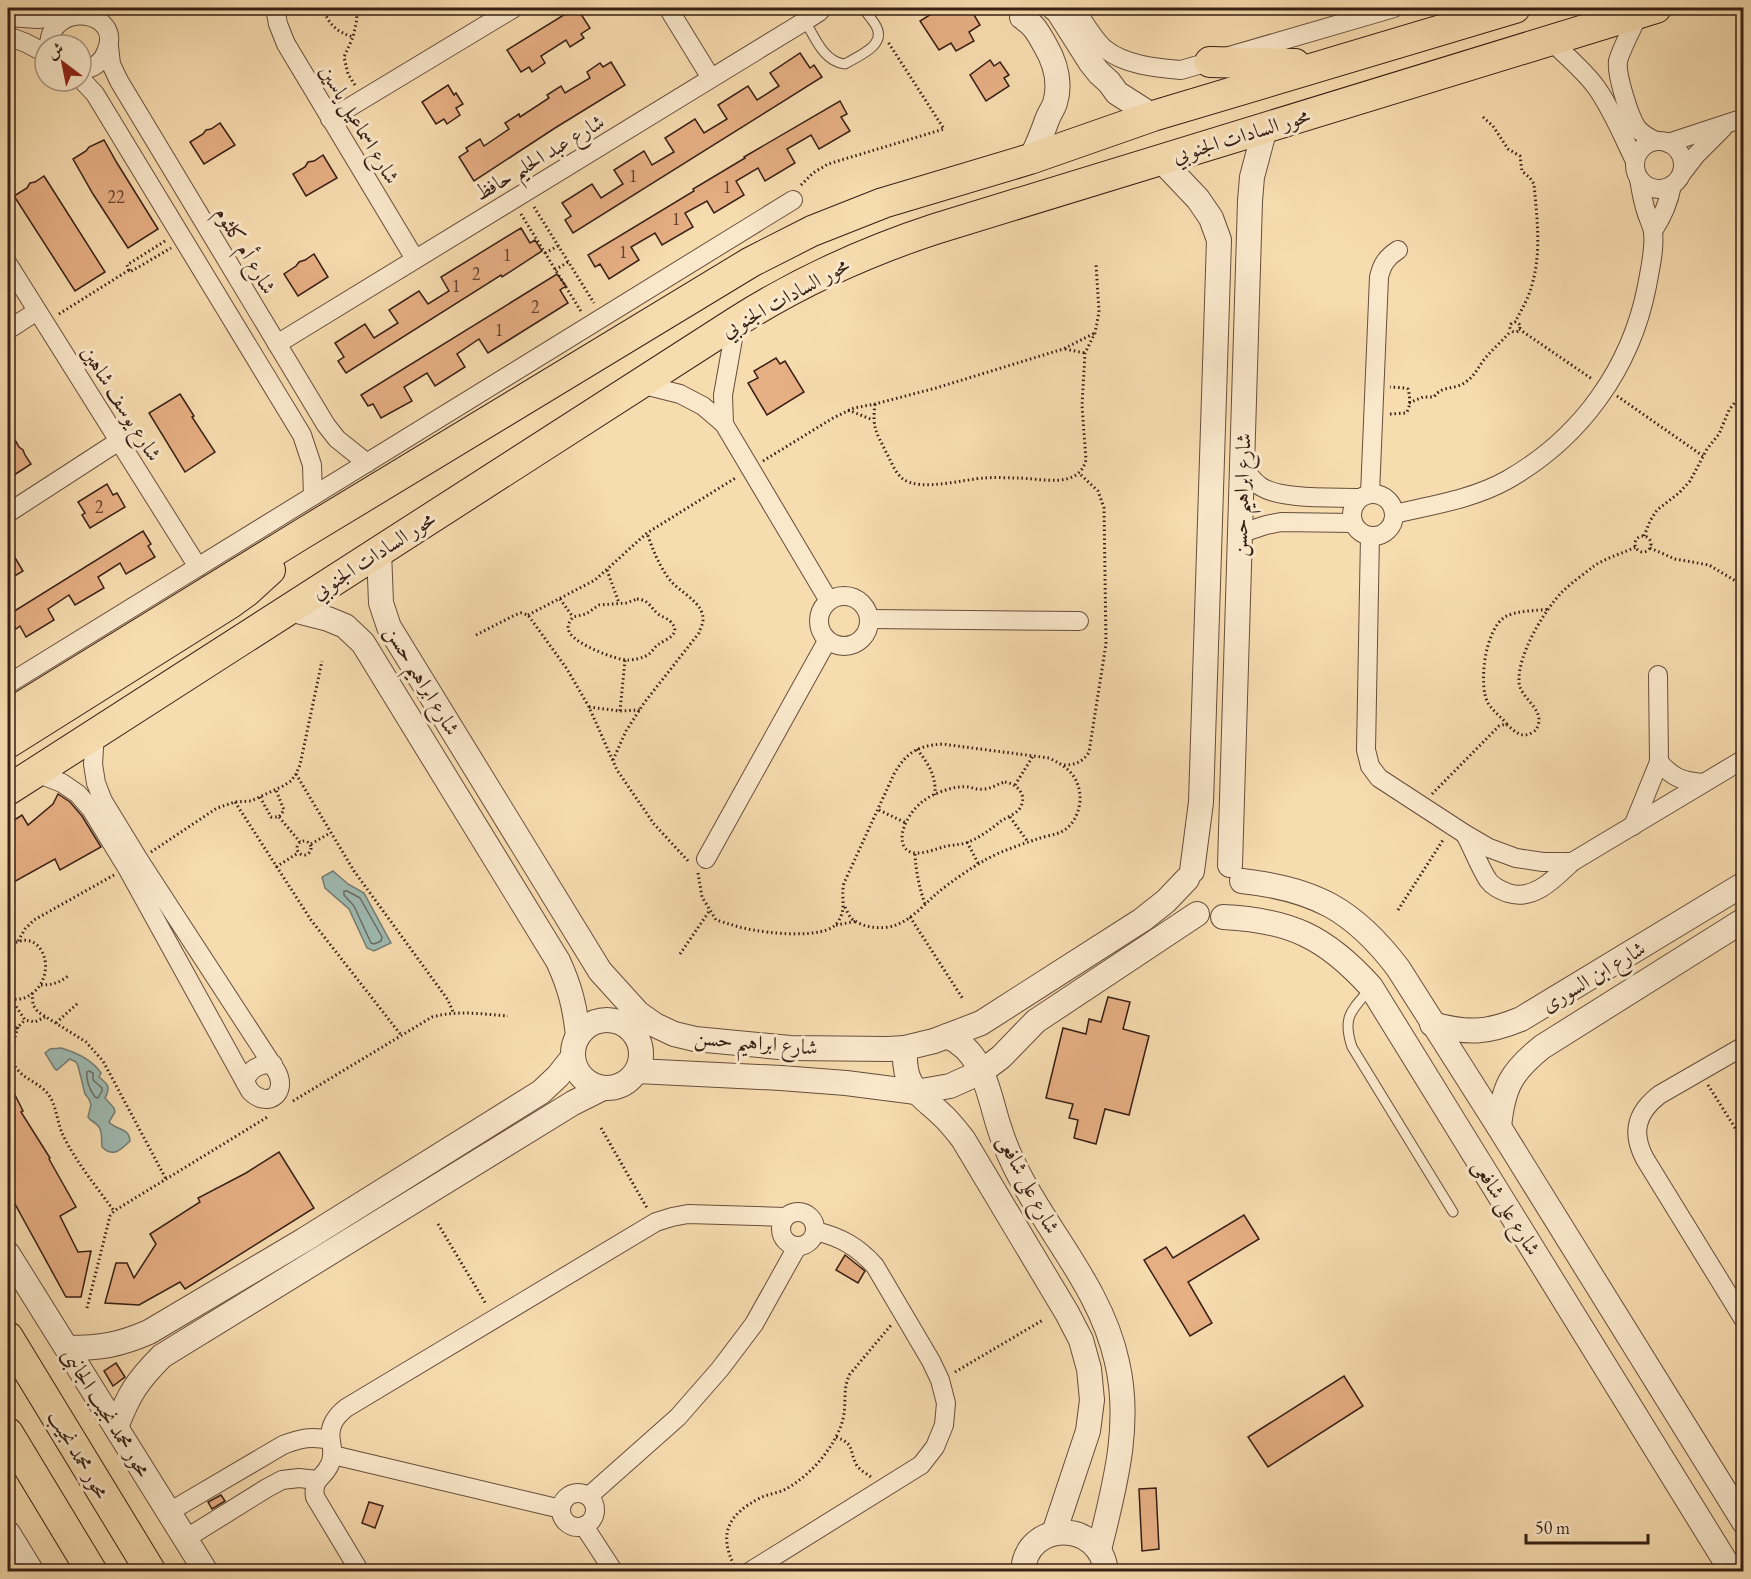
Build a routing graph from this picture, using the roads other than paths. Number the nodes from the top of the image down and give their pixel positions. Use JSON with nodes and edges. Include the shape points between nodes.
{"nodes":[{"id":1,"x":275,"y":8,"type":"edge"},
{"id":2,"x":514,"y":8,"type":"edge"},
{"id":3,"x":668,"y":8,"type":"edge"},
{"id":4,"x":823,"y":8,"type":"edge"},
{"id":5,"x":863,"y":8,"type":"edge"},
{"id":6,"x":1048,"y":8,"type":"edge"},
{"id":7,"x":1054,"y":8,"type":"edge"},
{"id":8,"x":1074,"y":8,"type":"edge"},
{"id":9,"x":1394,"y":8,"type":"edge"},
{"id":10,"x":1515,"y":8,"type":"edge"},
{"id":11,"x":1018,"y":10,"type":"edge"},
{"id":12,"x":1647,"y":10,"type":"edge"},
{"id":13,"x":66,"y":12,"type":"edge"},
{"id":14,"x":103,"y":14,"type":"edge"},
{"id":15,"x":8,"y":17,"type":"edge"},
{"id":16,"x":805,"y":21,"type":"junction"},
{"id":17,"x":51,"y":33,"type":"edge"},
{"id":18,"x":8,"y":36,"type":"edge"},
{"id":19,"x":1550,"y":40,"type":"junction"},
{"id":20,"x":109,"y":46,"type":"junction"},
{"id":21,"x":33,"y":47,"type":"edge"},
{"id":22,"x":1209,"y":63,"type":"junction"},
{"id":23,"x":1325,"y":64,"type":"junction"},
{"id":24,"x":93,"y":66,"type":"edge"},
{"id":25,"x":711,"y":78,"type":"junction"},
{"id":26,"x":93,"y":92,"type":"edge"},
{"id":27,"x":1117,"y":93,"type":"junction"},
{"id":28,"x":1153,"y":116,"type":"junction"},
{"id":29,"x":330,"y":119,"type":"junction"},
{"id":30,"x":1736,"y":121,"type":"edge"},
{"id":31,"x":1265,"y":128,"type":"junction"},
{"id":32,"x":1662,"y":142,"type":"junction"},
{"id":33,"x":1030,"y":159,"type":"junction"},
{"id":34,"x":1161,"y":160,"type":"junction"},
{"id":35,"x":1637,"y":170,"type":"junction"},
{"id":36,"x":1677,"y":179,"type":"junction"},
{"id":37,"x":183,"y":189,"type":"junction"},
{"id":38,"x":794,"y":200,"type":"road end"},
{"id":39,"x":161,"y":203,"type":"junction"},
{"id":40,"x":1653,"y":231,"type":"junction"},
{"id":41,"x":1398,"y":250,"type":"dead end"},
{"id":42,"x":415,"y":259,"type":"junction"},
{"id":43,"x":8,"y":264,"type":"edge"},
{"id":44,"x":41,"y":317,"type":"junction"},
{"id":45,"x":736,"y":322,"type":"junction"},
{"id":46,"x":8,"y":330,"type":"edge"},
{"id":47,"x":277,"y":344,"type":"junction"},
{"id":48,"x":639,"y":384,"type":"junction"},
{"id":49,"x":724,"y":424,"type":"junction"},
{"id":50,"x":119,"y":441,"type":"junction"},
{"id":51,"x":367,"y":463,"type":"junction"},
{"id":52,"x":1242,"y":465,"type":"junction"},
{"id":53,"x":313,"y":496,"type":"junction"},
{"id":54,"x":1365,"y":496,"type":"junction"},
{"id":55,"x":8,"y":513,"type":"edge"},
{"id":56,"x":1394,"y":514,"type":"junction"},
{"id":57,"x":1353,"y":523,"type":"junction"},
{"id":58,"x":302,"y":534,"type":"junction"},
{"id":59,"x":1239,"y":534,"type":"junction"},
{"id":60,"x":1210,"y":535,"type":"junction"},
{"id":61,"x":1370,"y":537,"type":"junction"},
{"id":62,"x":379,"y":551,"type":"junction"},
{"id":63,"x":198,"y":567,"type":"junction"},
{"id":64,"x":828,"y":601,"type":"junction"},
{"id":65,"x":289,"y":609,"type":"junction"},
{"id":66,"x":870,"y":619,"type":"junction"},
{"id":67,"x":1079,"y":621,"type":"dead end"},
{"id":68,"x":827,"y":641,"type":"junction"},
{"id":69,"x":1658,"y":675,"type":"dead end"},
{"id":70,"x":8,"y":684,"type":"edge"},
{"id":71,"x":8,"y":715,"type":"edge"},
{"id":72,"x":96,"y":733,"type":"junction"},
{"id":73,"x":8,"y":744,"type":"edge"},
{"id":74,"x":1743,"y":759,"type":"edge"},
{"id":75,"x":1659,"y":762,"type":"junction"},
{"id":76,"x":21,"y":769,"type":"edge"},
{"id":77,"x":1703,"y":783,"type":"junction"},
{"id":78,"x":8,"y":790,"type":"edge"},
{"id":79,"x":1633,"y":826,"type":"junction"},
{"id":80,"x":1458,"y":830,"type":"junction"},
{"id":81,"x":1572,"y":862,"type":"junction"},
{"id":82,"x":133,"y":864,"type":"junction"},
{"id":83,"x":702,"y":865,"type":"road end"},
{"id":84,"x":1236,"y":873,"type":"junction"},
{"id":85,"x":1190,"y":875,"type":"junction"},
{"id":86,"x":1743,"y":884,"type":"edge"},
{"id":87,"x":1197,"y":914,"type":"junction"},
{"id":88,"x":1693,"y":915,"type":"junction"},
{"id":89,"x":1223,"y":917,"type":"junction"},
{"id":90,"x":1742,"y":922,"type":"edge"},
{"id":91,"x":1709,"y":942,"type":"junction"},
{"id":92,"x":1371,"y":987,"type":"junction"},
{"id":93,"x":633,"y":1020,"type":"junction"},
{"id":94,"x":1432,"y":1024,"type":"junction"},
{"id":95,"x":947,"y":1036,"type":"junction"},
{"id":96,"x":1743,"y":1046,"type":"edge"},
{"id":97,"x":575,"y":1047,"type":"junction"},
{"id":98,"x":905,"y":1048,"type":"junction"},
{"id":99,"x":273,"y":1064,"type":"junction"},
{"id":100,"x":637,"y":1071,"type":"junction"},
{"id":101,"x":981,"y":1072,"type":"junction"},
{"id":102,"x":245,"y":1081,"type":"junction"},
{"id":103,"x":603,"y":1088,"type":"junction"},
{"id":104,"x":916,"y":1092,"type":"junction"},
{"id":105,"x":1499,"y":1127,"type":"junction"},
{"id":106,"x":1453,"y":1212,"type":"dead end"},
{"id":107,"x":785,"y":1217,"type":"junction"},
{"id":108,"x":815,"y":1231,"type":"junction"},
{"id":109,"x":304,"y":1240,"type":"junction"},
{"id":110,"x":797,"y":1247,"type":"junction"},
{"id":111,"x":8,"y":1254,"type":"edge"},
{"id":112,"x":317,"y":1262,"type":"junction"},
{"id":113,"x":1743,"y":1320,"type":"edge"},
{"id":114,"x":8,"y":1337,"type":"edge"},
{"id":115,"x":68,"y":1348,"type":"junction"},
{"id":116,"x":116,"y":1426,"type":"junction"},
{"id":117,"x":8,"y":1433,"type":"edge"},
{"id":118,"x":332,"y":1447,"type":"junction"},
{"id":119,"x":316,"y":1480,"type":"junction"},
{"id":120,"x":589,"y":1496,"type":"junction"},
{"id":121,"x":561,"y":1509,"type":"junction"},
{"id":122,"x":169,"y":1512,"type":"junction"},
{"id":123,"x":1743,"y":1522,"type":"edge"},
{"id":124,"x":585,"y":1526,"type":"junction"},
{"id":125,"x":8,"y":1533,"type":"edge"},
{"id":126,"x":1054,"y":1533,"type":"junction"},
{"id":127,"x":185,"y":1539,"type":"junction"},
{"id":128,"x":1103,"y":1561,"type":"edge"},
{"id":129,"x":1019,"y":1569,"type":"edge"},
{"id":130,"x":32,"y":1572,"type":"edge"},
{"id":131,"x":92,"y":1572,"type":"edge"},
{"id":132,"x":151,"y":1572,"type":"edge"},
{"id":133,"x":206,"y":1572,"type":"edge"},
{"id":134,"x":360,"y":1572,"type":"edge"},
{"id":135,"x":614,"y":1572,"type":"edge"},
{"id":136,"x":748,"y":1572,"type":"edge"},
{"id":137,"x":1732,"y":1572,"type":"edge"}],
"edges":[{"from":1,"to":29,"type":"street","name":"شارع اسماعيل ياسين","via":[[286,44]]},
{"from":2,"to":29,"type":"street"},
{"from":3,"to":25,"type":"street"},
{"from":4,"to":16,"type":"street","name":"شارع عبد الحليم حافظ"},
{"from":5,"to":16,"type":"lane","via":[[877,28],[878,38],[870,50],[845,64],[826,56]]},
{"from":6,"to":27,"type":"street","via":[[1083,70],[1103,89]]},
{"from":7,"to":27,"type":"street","via":[[1091,63]]},
{"from":8,"to":22,"type":"street","via":[[1103,48],[1119,57],[1181,70]]},
{"from":9,"to":22,"type":"street"},
{"from":10,"to":23,"type":"main road","name":"محور السادات الجنوبي"},
{"from":11,"to":33,"type":"street","via":[[1043,67],[1047,119]]},
{"from":12,"to":19,"type":"main road","name":"محور السادات الجنوبي"},
{"from":12,"to":32,"type":"street","via":[[1618,61],[1619,79],[1639,130]]},
{"from":13,"to":14,"type":"street"},
{"from":13,"to":15,"type":"street","via":[[37,19]]},
{"from":13,"to":17,"type":"street"},
{"from":14,"to":20,"type":"street","name":"شارع أم كلثوم"},
{"from":16,"to":25,"type":"street","name":"شارع عبد الحليم حافظ"},
{"from":18,"to":21,"type":"street"},
{"from":19,"to":31,"type":"main road","name":"محور السادات الجنوبي"},
{"from":19,"to":35,"type":"street","via":[[1596,86]]},
{"from":20,"to":24,"type":"street","via":[[105,56]]},
{"from":20,"to":37,"type":"street","name":"شارع أم كلثوم","via":[[111,64],[119,81]]},
{"from":22,"to":23,"type":"main road"},
{"from":23,"to":28,"type":"main road","name":"محور السادات الجنوبي"},
{"from":25,"to":42,"type":"street","name":"شارع عبد الحليم حافظ"},
{"from":26,"to":39,"type":"street"},
{"from":27,"to":28,"type":"street"},
{"from":28,"to":33,"type":"main road","name":"محور السادات الجنوبي"},
{"from":29,"to":42,"type":"street","name":"شارع اسماعيل ياسين"},
{"from":30,"to":32,"type":"street"},
{"from":30,"to":36,"type":"street","via":[[1696,155]]},
{"from":31,"to":34,"type":"main road","name":"محور السادات الجنوبي"},
{"from":31,"to":52,"type":"street","name":"شارع ابراهيم حسن","via":[[1250,201]]},
{"from":32,"to":35,"type":"street","via":[[1646,144],[1639,152]]},
{"from":32,"to":36,"type":"street","via":[[1679,152],[1683,166]]},
{"from":33,"to":58,"type":"main road","name":"محور السادات الجنوبي","via":[[874,207],[781,246]]},
{"from":34,"to":45,"type":"main road","name":"محور السادات الجنوبي","via":[[888,245],[813,278]]},
{"from":34,"to":60,"type":"street","name":"شارع ابراهيم حسن","via":[[1198,198],[1219,240]]},
{"from":35,"to":36,"type":"street","via":[[1646,185],[1654,189],[1664,189]]},
{"from":35,"to":40,"type":"street"},
{"from":36,"to":40,"type":"street"},
{"from":37,"to":39,"type":"street"},
{"from":37,"to":47,"type":"street","name":"شارع أم كلثوم"},
{"from":38,"to":51,"type":"street"},
{"from":39,"to":53,"type":"street","via":[[302,435],[312,465]]},
{"from":40,"to":56,"type":"street","via":[[1642,311],[1627,352],[1606,389],[1578,425],[1544,456],[1506,480],[1465,498]]},
{"from":41,"to":54,"type":"street","via":[[1382,265],[1379,276]]},
{"from":42,"to":47,"type":"street","name":"شارع عبد الحليم حافظ"},
{"from":43,"to":44,"type":"street","name":"شارع يوسف شاهين"},
{"from":44,"to":46,"type":"street"},
{"from":44,"to":50,"type":"street","name":"شارع يوسف شاهين"},
{"from":45,"to":48,"type":"main road","name":"محور السادات الجنوبي"},
{"from":45,"to":49,"type":"street","via":[[723,395]]},
{"from":47,"to":51,"type":"street","name":"شارع أم كلثوم","via":[[326,425]]},
{"from":48,"to":49,"type":"street","via":[[680,394],[704,406]]},
{"from":48,"to":62,"type":"main road","name":"محور السادات الجنوبي"},
{"from":49,"to":64,"type":"street"},
{"from":50,"to":55,"type":"street"},
{"from":50,"to":63,"type":"street","name":"شارع يوسف شاهين"},
{"from":51,"to":53,"type":"street"},
{"from":52,"to":54,"type":"street","via":[[1262,488],[1282,495]]},
{"from":52,"to":59,"type":"street","name":"شارع ابراهيم حسن"},
{"from":53,"to":63,"type":"street"},
{"from":54,"to":56,"type":"street","via":[[1377,494],[1389,501]]},
{"from":54,"to":57,"type":"street","via":[[1354,505]]},
{"from":56,"to":61,"type":"street","via":[[1388,531]]},
{"from":57,"to":59,"type":"street","via":[[1281,522]]},
{"from":57,"to":61,"type":"street","via":[[1356,530]]},
{"from":58,"to":71,"type":"main road","name":"محور السادات الجنوبي"},
{"from":58,"to":73,"type":"main road","via":[[264,576],[230,604]]},
{"from":59,"to":60,"type":"street"},
{"from":59,"to":84,"type":"street","name":"شارع ابراهيم حسن"},
{"from":60,"to":85,"type":"street","name":"شارع ابراهيم حسن","via":[[1201,802]]},
{"from":61,"to":80,"type":"street","via":[[1366,750],[1370,765],[1380,778]]},
{"from":62,"to":65,"type":"main road","name":"محور السادات الجنوبي"},
{"from":62,"to":93,"type":"street","name":"شارع ابراهيم حسن","via":[[381,603],[389,627]]},
{"from":63,"to":70,"type":"street"},
{"from":64,"to":66,"type":"street","via":[[854,598],[862,603]]},
{"from":64,"to":68,"type":"street","via":[[818,621]]},
{"from":65,"to":72,"type":"main road","name":"محور السادات الجنوبي"},
{"from":65,"to":76,"type":"main road","via":[[223,631]]},
{"from":65,"to":97,"type":"street","name":"شارع ابراهيم حسن","via":[[345,626],[363,643],[558,961],[576,1010]]},
{"from":66,"to":67,"type":"street"},
{"from":66,"to":68,"type":"street","via":[[860,642],[843,647]]},
{"from":68,"to":83,"type":"street"},
{"from":69,"to":75,"type":"street"},
{"from":72,"to":76,"type":"main road","name":"محور السادات الجنوبي"},
{"from":72,"to":82,"type":"street","via":[[96,783]]},
{"from":74,"to":77,"type":"street"},
{"from":75,"to":77,"type":"street","via":[[1677,778]]},
{"from":75,"to":79,"type":"street"},
{"from":76,"to":78,"type":"main road","name":"محور السادات الجنوبي"},
{"from":76,"to":82,"type":"street","via":[[62,783],[78,794]]},
{"from":77,"to":79,"type":"street"},
{"from":79,"to":81,"type":"street"},
{"from":80,"to":81,"type":"street","via":[[1516,858]]},
{"from":80,"to":81,"type":"street","via":[[1490,883],[1513,895],[1539,890]]},
{"from":82,"to":99,"type":"street"},
{"from":82,"to":102,"type":"street"},
{"from":84,"to":85,"type":"street","via":[[1220,861],[1209,861]]},
{"from":84,"to":89,"type":"street","via":[[1243,892],[1240,903]]},
{"from":84,"to":94,"type":"street","name":"شارع على شافعى","via":[[1303,892],[1357,922],[1398,968]]},
{"from":85,"to":87,"type":"street","via":[[1186,898]]},
{"from":85,"to":95,"type":"street","name":"شارع ابراهيم حسن","via":[[1142,920],[981,1023]]},
{"from":86,"to":88,"type":"street","name":"شارع ابن السورى"},
{"from":87,"to":89,"type":"street","via":[[1205,918]]},
{"from":87,"to":101,"type":"street","name":"شارع ابراهيم حسن","via":[[1036,1021]]},
{"from":88,"to":91,"type":"street"},
{"from":88,"to":94,"type":"street","name":"شارع ابن السورى","via":[[1500,1028],[1477,1032]]},
{"from":89,"to":92,"type":"street","name":"شارع على شافعى","via":[[1251,918],[1305,934],[1330,948]]},
{"from":90,"to":91,"type":"street","name":"شارع ابن السورى"},
{"from":91,"to":105,"type":"street","name":"شارع ابن السورى","via":[[1524,1062],[1510,1081]]},
{"from":92,"to":106,"type":"lane","via":[[1348,1020],[1352,1047]]},
{"from":92,"to":137,"type":"street","name":"شارع على شافعى"},
{"from":93,"to":97,"type":"street","via":[[595,1022],[585,1028]]},
{"from":93,"to":98,"type":"street","name":"شارع ابراهيم حسن","via":[[695,1039],[790,1048]]},
{"from":93,"to":100,"type":"street","via":[[642,1051]]},
{"from":94,"to":105,"type":"street","name":"شارع على شافعى"},
{"from":95,"to":98,"type":"street","name":"شارع ابراهيم حسن"},
{"from":95,"to":101,"type":"street","name":"شارع على شافعى","via":[[970,1052]]},
{"from":96,"to":113,"type":"street","via":[[1650,1102],[1640,1118],[1637,1136],[1645,1159]]},
{"from":97,"to":103,"type":"street","via":[[576,1068],[582,1078]]},
{"from":97,"to":109,"type":"street","via":[[558,1076],[541,1092]]},
{"from":98,"to":104,"type":"street","name":"شارع على شافعى","via":[[905,1067]]},
{"from":99,"to":102,"type":"street","via":[[255,1067]]},
{"from":99,"to":102,"type":"street","via":[[281,1086],[273,1097],[255,1096]]},
{"from":100,"to":103,"type":"street","via":[[623,1085]]},
{"from":100,"to":104,"type":"street","name":"شارع ابراهيم حسن","via":[[781,1078]]},
{"from":101,"to":104,"type":"street","name":"شارع ابراهيم حسن","via":[[950,1086]]},
{"from":101,"to":128,"type":"street","name":"شارع على شافعى","via":[[1017,1169],[1087,1286],[1105,1322],[1117,1362],[1123,1402],[1122,1444]]},
{"from":103,"to":112,"type":"street"},
{"from":104,"to":126,"type":"street","name":"شارع على شافعى","via":[[963,1139],[1081,1340],[1092,1400],[1089,1431]]},
{"from":105,"to":123,"type":"street","name":"شارع على شافعى"},
{"from":107,"to":108,"type":"street","via":[[798,1211],[805,1213],[815,1224]]},
{"from":107,"to":110,"type":"street","via":[[782,1236]]},
{"from":107,"to":118,"type":"street","via":[[688,1214],[656,1222],[346,1408],[331,1427]]},
{"from":108,"to":110,"type":"street","via":[[811,1241]]},
{"from":108,"to":136,"type":"street","via":[[848,1242],[875,1266],[940,1380],[946,1403],[944,1425],[935,1447],[921,1465]]},
{"from":109,"to":112,"type":"street"},
{"from":109,"to":115,"type":"street","via":[[149,1332],[123,1343]]},
{"from":110,"to":120,"type":"street","via":[[754,1324],[720,1369],[678,1417]]},
{"from":111,"to":115,"type":"street","name":"محور محمد نجيب الجانبى"},
{"from":112,"to":116,"type":"street","via":[[162,1356],[142,1376]]},
{"from":114,"to":132,"type":"main road","name":"محور محمد نجيب"},
{"from":115,"to":116,"type":"street","name":"محور محمد نجيب الجانبى"},
{"from":116,"to":122,"type":"street","name":"محور محمد نجيب الجانبى"},
{"from":117,"to":131,"type":"main road"},
{"from":118,"to":119,"type":"street","via":[[330,1465]]},
{"from":118,"to":121,"type":"street"},
{"from":118,"to":122,"type":"street","via":[[315,1437],[298,1439]]},
{"from":119,"to":127,"type":"street","via":[[282,1480]]},
{"from":119,"to":134,"type":"street","via":[[315,1497]]},
{"from":120,"to":121,"type":"street","via":[[571,1494]]},
{"from":120,"to":124,"type":"street","via":[[595,1512]]},
{"from":121,"to":124,"type":"street","via":[[571,1525]]},
{"from":122,"to":127,"type":"street","name":"محور محمد نجيب الجانبى"},
{"from":124,"to":135,"type":"street"},
{"from":125,"to":130,"type":"street"},
{"from":126,"to":128,"type":"street","via":[[1071,1532],[1087,1538]]},
{"from":126,"to":129,"type":"street","via":[[1029,1550]]},
{"from":127,"to":133,"type":"street","name":"محور محمد نجيب الجانبى"}]}
